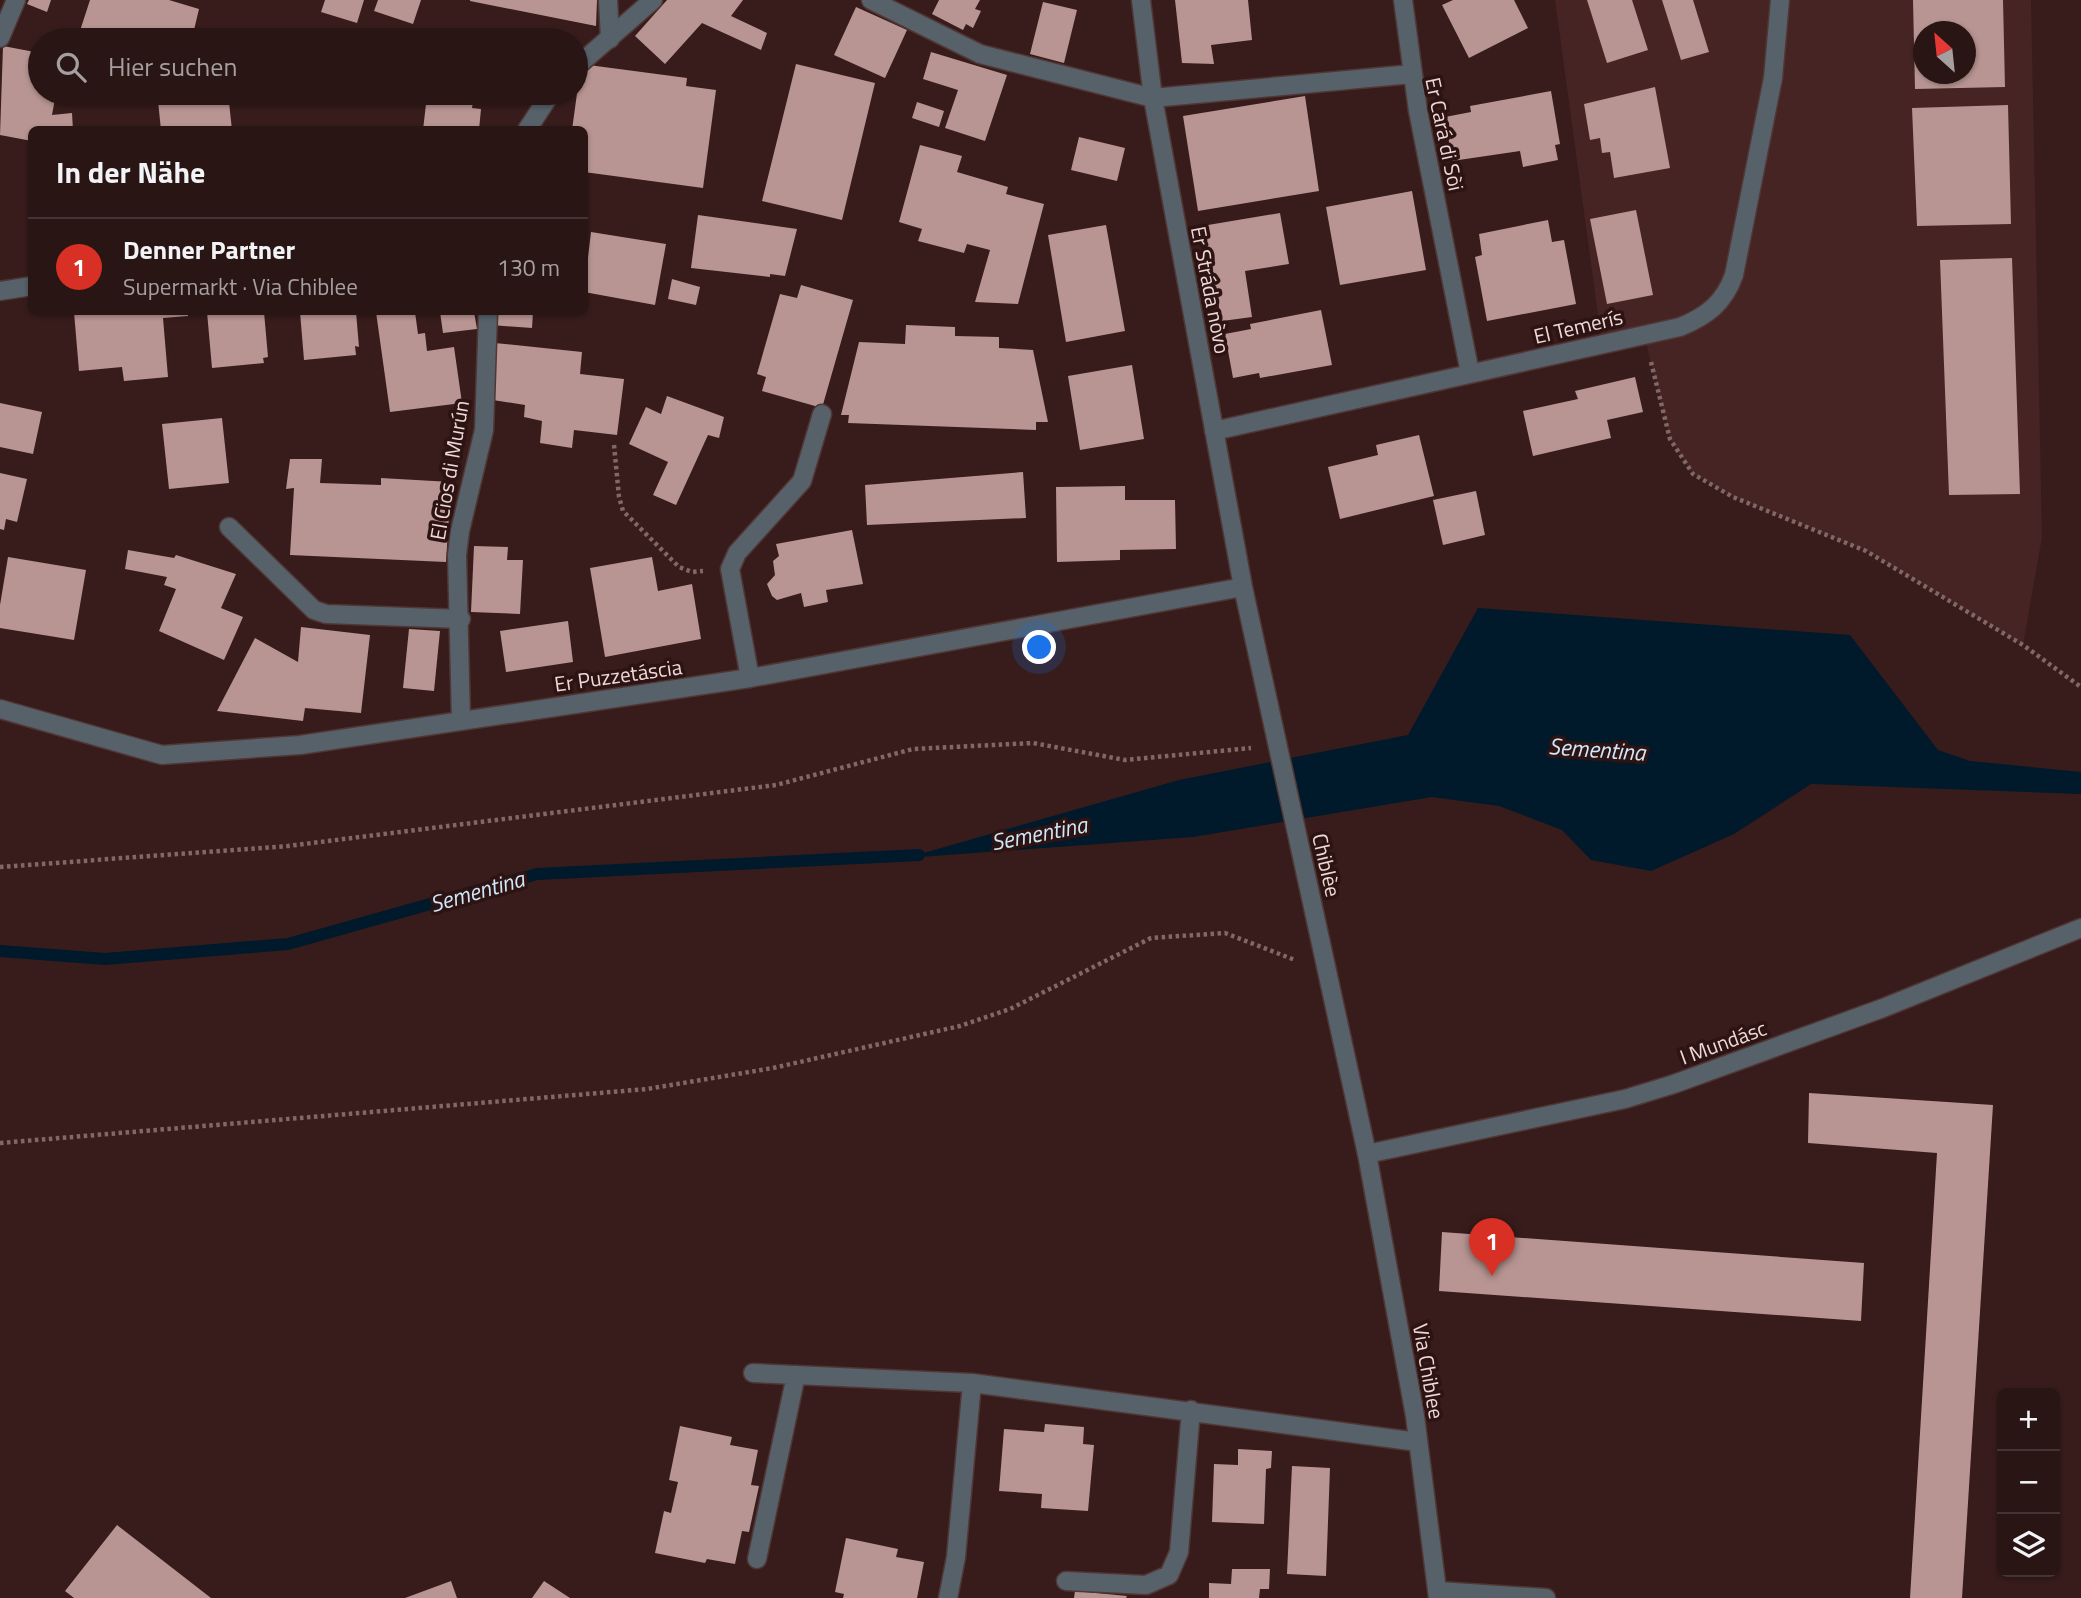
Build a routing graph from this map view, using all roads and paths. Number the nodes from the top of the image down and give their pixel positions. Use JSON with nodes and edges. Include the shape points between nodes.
{"nodes":[{"id":1,"x":16,"y":0,"type":"edge"},
{"id":2,"x":608,"y":0,"type":"edge"},
{"id":3,"x":653,"y":0,"type":"edge"},
{"id":4,"x":871,"y":0,"type":"edge"},
{"id":5,"x":1141,"y":0,"type":"edge"},
{"id":6,"x":1403,"y":0,"type":"edge"},
{"id":7,"x":1780,"y":0,"type":"edge"},
{"id":8,"x":0,"y":38,"type":"edge"},
{"id":9,"x":610,"y":39,"type":"junction"},
{"id":10,"x":588,"y":57,"type":"edge"},
{"id":11,"x":1412,"y":74,"type":"junction"},
{"id":12,"x":1153,"y":98,"type":"junction"},
{"id":13,"x":543,"y":105,"type":"edge"},
{"id":14,"x":530,"y":126,"type":"edge"},
{"id":15,"x":28,"y":287,"type":"edge"},
{"id":16,"x":0,"y":291,"type":"edge"},
{"id":17,"x":488,"y":315,"type":"edge"},
{"id":18,"x":1644,"y":334,"type":"junction"},
{"id":19,"x":1470,"y":373,"type":"junction"},
{"id":20,"x":822,"y":414,"type":"dead end"},
{"id":21,"x":1214,"y":431,"type":"junction"},
{"id":22,"x":614,"y":445,"type":"dead end"},
{"id":23,"x":229,"y":527,"type":"dead end"},
{"id":24,"x":730,"y":569,"type":"junction"},
{"id":25,"x":1243,"y":587,"type":"junction"},
{"id":26,"x":461,"y":619,"type":"junction"},
{"id":27,"x":750,"y":678,"type":"junction"},
{"id":28,"x":2081,"y":687,"type":"edge"},
{"id":29,"x":0,"y":709,"type":"edge"},
{"id":30,"x":461,"y":721,"type":"junction"},
{"id":31,"x":1277,"y":745,"type":"junction"},
{"id":32,"x":0,"y":867,"type":"edge"},
{"id":33,"x":2081,"y":928,"type":"edge"},
{"id":34,"x":1328,"y":974,"type":"junction"},
{"id":35,"x":0,"y":1143,"type":"edge"},
{"id":36,"x":1367,"y":1154,"type":"junction"},
{"id":37,"x":753,"y":1373,"type":"dead end"},
{"id":38,"x":796,"y":1375,"type":"junction"},
{"id":39,"x":972,"y":1383,"type":"junction"},
{"id":40,"x":1191,"y":1410,"type":"junction"},
{"id":41,"x":1419,"y":1442,"type":"junction"},
{"id":42,"x":757,"y":1559,"type":"dead end"},
{"id":43,"x":1066,"y":1581,"type":"dead end"},
{"id":44,"x":1438,"y":1595,"type":"edge"},
{"id":45,"x":948,"y":1598,"type":"edge"},
{"id":46,"x":1546,"y":1598,"type":"edge"}],
"edges":[{"from":1,"to":8,"type":"street"},
{"from":2,"to":9,"type":"street"},
{"from":3,"to":9,"type":"street"},
{"from":4,"to":12,"type":"street","name":"Er Cará di Sòi","via":[[980,54]]},
{"from":5,"to":12,"type":"street","name":"Er Stráda nòvo"},
{"from":6,"to":11,"type":"street"},
{"from":7,"to":18,"type":"street","name":"El Temerís","via":[[1773,78],[1730,286],[1712,311],[1697,320]]},
{"from":9,"to":10,"type":"street"},
{"from":11,"to":12,"type":"street","name":"Er Cará di Sòi"},
{"from":11,"to":19,"type":"street","name":"Er Cará di Sòi"},
{"from":12,"to":21,"type":"street","name":"Er Stráda nòvo"},
{"from":13,"to":14,"type":"street"},
{"from":15,"to":16,"type":"street"},
{"from":17,"to":26,"type":"street","name":"El Cios di Murún","via":[[484,430],[457,555]]},
{"from":18,"to":19,"type":"street","name":"El Temerís"},
{"from":18,"to":28,"type":"path","via":[[1670,439],[1693,474],[1733,497],[1866,551],[2023,645]]},
{"from":19,"to":21,"type":"street","name":"El Temerís"},
{"from":20,"to":24,"type":"street","via":[[802,481],[737,553]]},
{"from":21,"to":25,"type":"street","name":"Er Stráda nòvo"},
{"from":22,"to":24,"type":"path","via":[[620,505],[630,520],[685,571]]},
{"from":23,"to":26,"type":"street","via":[[314,610]]},
{"from":24,"to":27,"type":"street"},
{"from":25,"to":27,"type":"street","name":"Er Puzzetáscia"},
{"from":25,"to":31,"type":"street","name":"Chiblèe"},
{"from":26,"to":30,"type":"street","name":"El Cios di Murún"},
{"from":27,"to":30,"type":"street","name":"Er Puzzetáscia"},
{"from":29,"to":30,"type":"street","name":"Er Puzzetáscia","via":[[162,755],[300,745]]},
{"from":31,"to":32,"type":"path","via":[[1125,760],[1033,743],[913,749],[776,785],[288,846]]},
{"from":31,"to":34,"type":"street","name":"Chiblèe"},
{"from":33,"to":36,"type":"street","name":"I Mundásc","via":[[1674,1084],[1625,1099]]},
{"from":34,"to":35,"type":"path","via":[[1225,933],[1151,938],[1010,1009],[960,1026],[773,1068],[647,1089]]},
{"from":34,"to":36,"type":"street","name":"Chiblèe"},
{"from":36,"to":41,"type":"street","name":"Via Chiblee"},
{"from":37,"to":38,"type":"street"},
{"from":38,"to":39,"type":"street"},
{"from":38,"to":42,"type":"street"},
{"from":39,"to":40,"type":"street"},
{"from":39,"to":45,"type":"street"},
{"from":40,"to":41,"type":"street"},
{"from":40,"to":43,"type":"street","via":[[1179,1552],[1169,1575],[1146,1585]]},
{"from":41,"to":44,"type":"street","name":"Via Chiblee"},
{"from":44,"to":46,"type":"street"}]}
